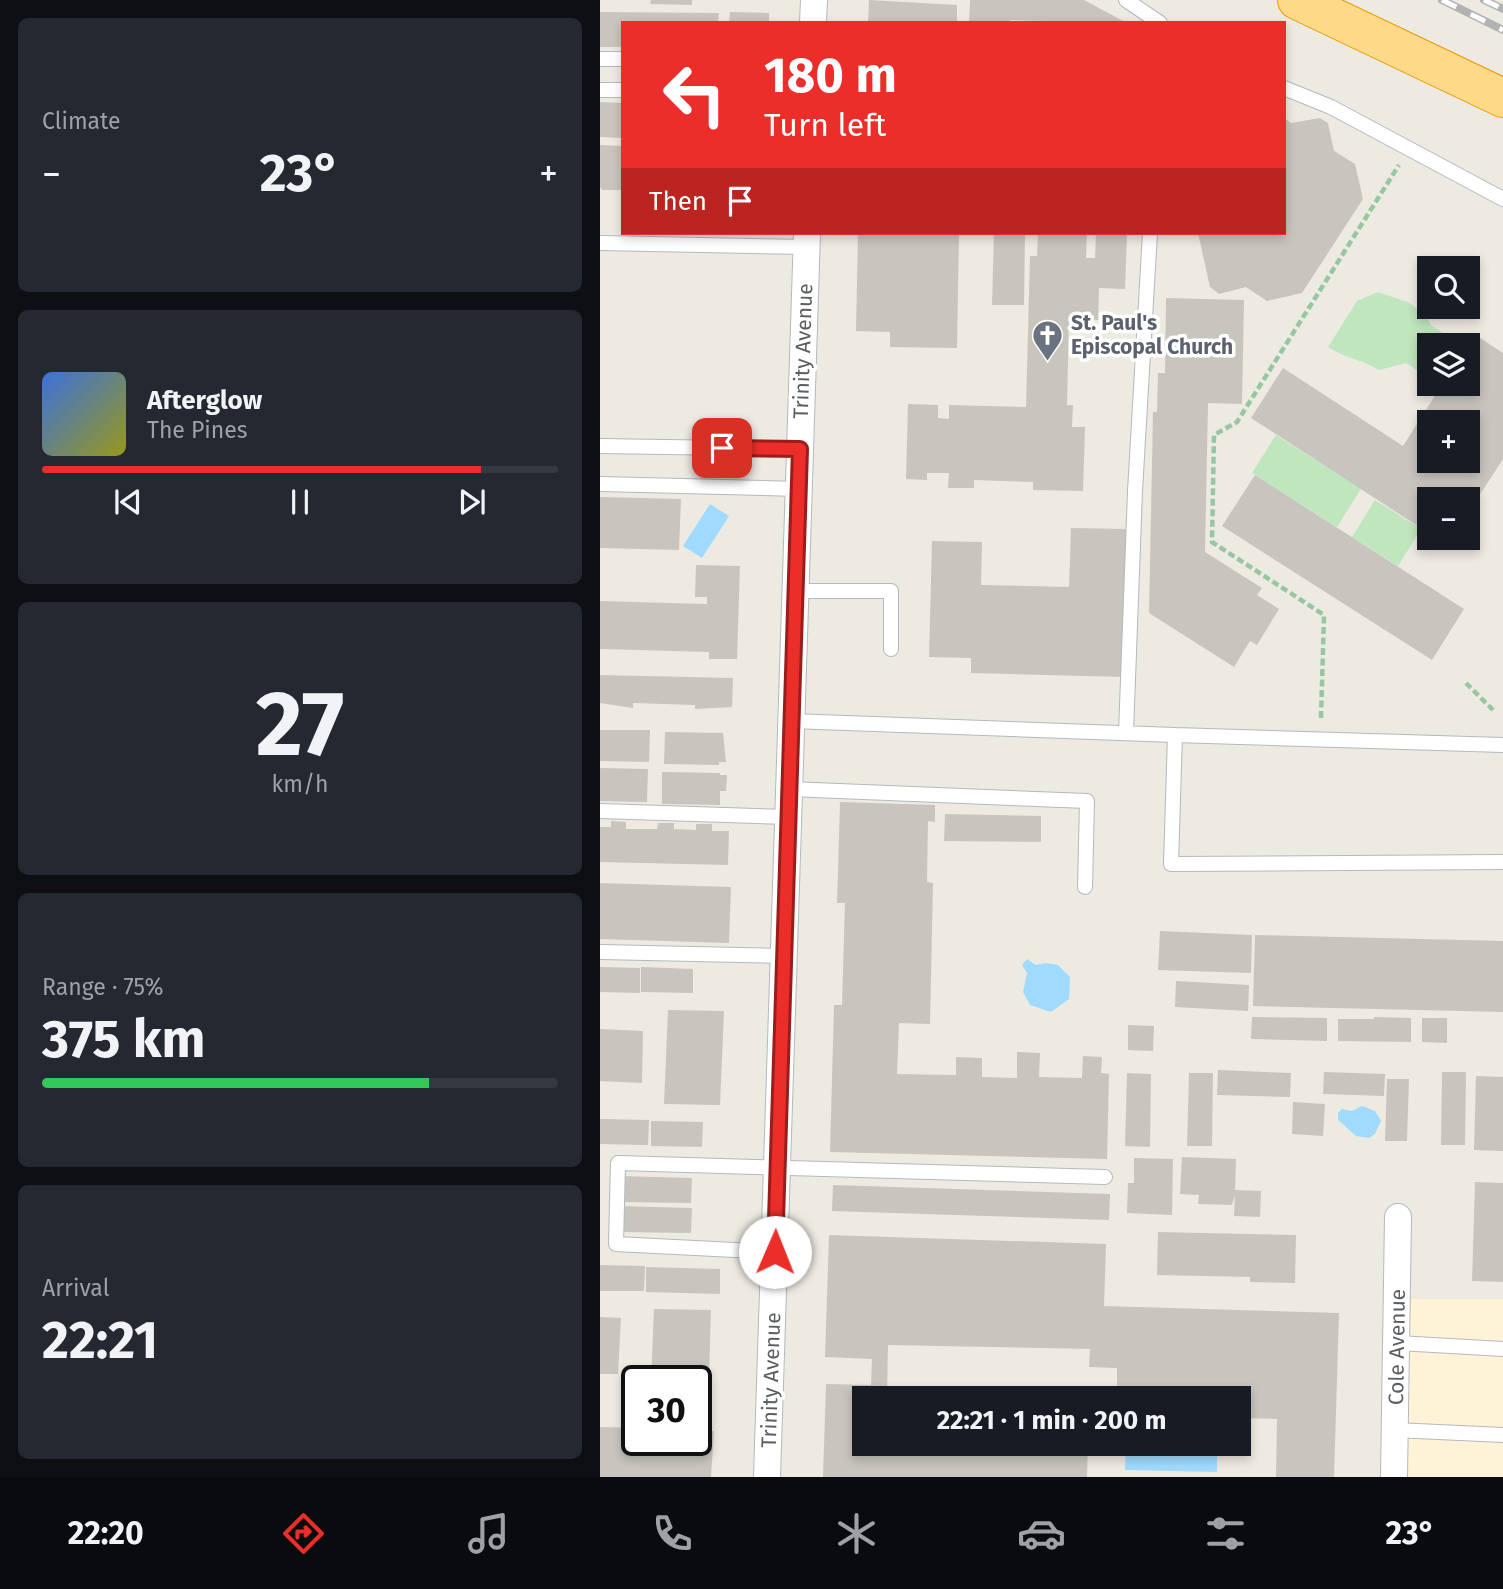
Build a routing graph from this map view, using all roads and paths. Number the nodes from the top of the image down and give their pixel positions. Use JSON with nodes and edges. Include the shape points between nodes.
{"nodes":[{"id":1,"x":814,"y":0,"type":"edge"},
{"id":2,"x":1126,"y":0,"type":"edge"},
{"id":3,"x":1297,"y":0,"type":"edge"},
{"id":4,"x":813,"y":21,"type":"edge"},
{"id":5,"x":1157,"y":21,"type":"edge"},
{"id":6,"x":600,"y":59,"type":"edge"},
{"id":7,"x":621,"y":60,"type":"edge"},
{"id":8,"x":1286,"y":89,"type":"edge"},
{"id":9,"x":600,"y":90,"type":"edge"},
{"id":10,"x":621,"y":90,"type":"edge"},
{"id":11,"x":1503,"y":98,"type":"edge"},
{"id":12,"x":1409,"y":149,"type":"junction"},
{"id":13,"x":1503,"y":199,"type":"edge"},
{"id":14,"x":1150,"y":235,"type":"edge"},
{"id":15,"x":807,"y":240,"type":"edge"},
{"id":16,"x":600,"y":243,"type":"edge"},
{"id":17,"x":600,"y":446,"type":"edge"},
{"id":18,"x":800,"y":449,"type":"junction"},
{"id":19,"x":600,"y":484,"type":"edge"},
{"id":20,"x":799,"y":489,"type":"junction"},
{"id":21,"x":796,"y":591,"type":"junction"},
{"id":22,"x":890,"y":649,"type":"dead end"},
{"id":23,"x":1466,"y":683,"type":"dead end"},
{"id":24,"x":1493,"y":710,"type":"dead end"},
{"id":25,"x":791,"y":721,"type":"junction"},
{"id":26,"x":1126,"y":733,"type":"junction"},
{"id":27,"x":1175,"y":735,"type":"junction"},
{"id":28,"x":1320,"y":740,"type":"junction"},
{"id":29,"x":1503,"y":745,"type":"edge"},
{"id":30,"x":789,"y":789,"type":"junction"},
{"id":31,"x":600,"y":811,"type":"edge"},
{"id":32,"x":788,"y":817,"type":"junction"},
{"id":33,"x":1503,"y":862,"type":"edge"},
{"id":34,"x":1085,"y":887,"type":"dead end"},
{"id":35,"x":600,"y":952,"type":"edge"},
{"id":36,"x":784,"y":956,"type":"junction"},
{"id":37,"x":777,"y":1168,"type":"junction"},
{"id":38,"x":1105,"y":1177,"type":"dead end"},
{"id":39,"x":1398,"y":1217,"type":"dead end"},
{"id":40,"x":775,"y":1252,"type":"junction"},
{"id":41,"x":1398,"y":1343,"type":"junction"},
{"id":42,"x":1503,"y":1349,"type":"edge"},
{"id":43,"x":1395,"y":1430,"type":"junction"},
{"id":44,"x":1503,"y":1435,"type":"edge"},
{"id":45,"x":767,"y":1477,"type":"edge"},
{"id":46,"x":1394,"y":1477,"type":"edge"}],
"edges":[{"from":1,"to":4,"type":"street"},
{"from":2,"to":5,"type":"lane"},
{"from":3,"to":11,"type":"highway"},
{"from":6,"to":7,"type":"lane"},
{"from":8,"to":12,"type":"lane"},
{"from":9,"to":10,"type":"lane"},
{"from":12,"to":13,"type":"lane"},
{"from":12,"to":28,"type":"path","via":[[1237,422],[1214,435],[1212,542],[1324,615]]},
{"from":14,"to":26,"type":"lane"},
{"from":15,"to":16,"type":"lane"},
{"from":15,"to":18,"type":"street","name":"Trinity Avenue"},
{"from":17,"to":18,"type":"lane"},
{"from":18,"to":20,"type":"street","name":"Trinity Avenue"},
{"from":19,"to":20,"type":"lane"},
{"from":20,"to":21,"type":"street","name":"Trinity Avenue"},
{"from":21,"to":22,"type":"lane","via":[[890,591]]},
{"from":21,"to":25,"type":"street","name":"Trinity Avenue"},
{"from":23,"to":24,"type":"path"},
{"from":25,"to":26,"type":"lane"},
{"from":25,"to":30,"type":"street","name":"Trinity Avenue"},
{"from":26,"to":27,"type":"lane"},
{"from":27,"to":28,"type":"lane"},
{"from":27,"to":33,"type":"lane","via":[[1171,864]]},
{"from":28,"to":29,"type":"lane"},
{"from":30,"to":32,"type":"street","name":"Trinity Avenue"},
{"from":30,"to":34,"type":"lane","via":[[1087,801]]},
{"from":31,"to":32,"type":"lane"},
{"from":32,"to":36,"type":"street","name":"Trinity Avenue"},
{"from":35,"to":36,"type":"lane"},
{"from":36,"to":37,"type":"street","name":"Trinity Avenue"},
{"from":37,"to":38,"type":"lane"},
{"from":37,"to":40,"type":"street","name":"Trinity Avenue"},
{"from":37,"to":40,"type":"lane","via":[[618,1163],[616,1244]]},
{"from":39,"to":41,"type":"street","name":"Cole Avenue"},
{"from":40,"to":45,"type":"street","name":"Trinity Avenue"},
{"from":41,"to":42,"type":"lane"},
{"from":41,"to":43,"type":"street","name":"Cole Avenue"},
{"from":43,"to":44,"type":"lane"},
{"from":43,"to":46,"type":"street","name":"Cole Avenue"}]}
